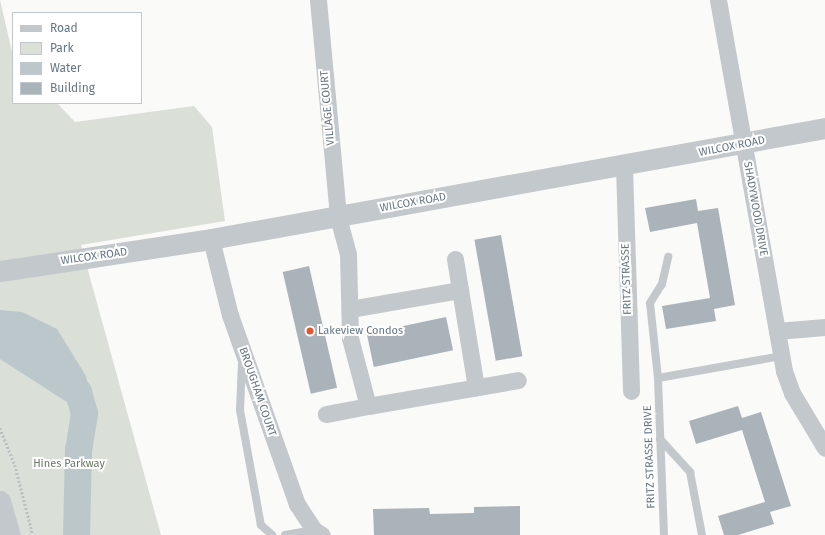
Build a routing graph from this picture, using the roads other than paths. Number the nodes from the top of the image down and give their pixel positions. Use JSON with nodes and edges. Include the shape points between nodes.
{"nodes":[{"id":1,"x":318,"y":0,"type":"edge"},
{"id":2,"x":718,"y":0,"type":"edge"},
{"id":3,"x":825,"y":128,"type":"edge"},
{"id":4,"x":743,"y":145,"type":"junction"},
{"id":5,"x":624,"y":167,"type":"junction"},
{"id":6,"x":338,"y":217,"type":"junction"},
{"id":7,"x":211,"y":239,"type":"junction"},
{"id":8,"x":668,"y":257,"type":"dead end"},
{"id":9,"x":455,"y":259,"type":"dead end"},
{"id":10,"x":0,"y":271,"type":"edge"},
{"id":11,"x":460,"y":290,"type":"junction"},
{"id":12,"x":350,"y":309,"type":"junction"},
{"id":13,"x":825,"y":327,"type":"edge"},
{"id":14,"x":777,"y":331,"type":"junction"},
{"id":15,"x":242,"y":350,"type":"junction"},
{"id":16,"x":782,"y":356,"type":"junction"},
{"id":17,"x":658,"y":378,"type":"junction"},
{"id":18,"x":518,"y":380,"type":"dead end"},
{"id":19,"x":476,"y":387,"type":"junction"},
{"id":20,"x":631,"y":391,"type":"dead end"},
{"id":21,"x":368,"y":406,"type":"junction"},
{"id":22,"x":326,"y":414,"type":"dead end"},
{"id":23,"x":660,"y":439,"type":"junction"},
{"id":24,"x":825,"y":448,"type":"edge"},
{"id":25,"x":0,"y":501,"type":"edge"},
{"id":26,"x":318,"y":532,"type":"edge"},
{"id":27,"x":6,"y":533,"type":"edge"},
{"id":28,"x":272,"y":535,"type":"edge"},
{"id":29,"x":285,"y":535,"type":"edge"},
{"id":30,"x":664,"y":535,"type":"edge"},
{"id":31,"x":702,"y":535,"type":"edge"}],
"edges":[{"from":1,"to":6,"type":"street","name":"VILLAGE COURT"},
{"from":2,"to":4,"type":"street","name":"SHADYWOOD DRIVE"},
{"from":3,"to":4,"type":"street","name":"WILCOX ROAD"},
{"from":4,"to":5,"type":"street","name":"WILCOX ROAD"},
{"from":4,"to":14,"type":"street","name":"SHADYWOOD DRIVE"},
{"from":5,"to":6,"type":"street","name":"WILCOX ROAD"},
{"from":5,"to":20,"type":"street","name":"FRITZ STRASSE"},
{"from":6,"to":7,"type":"street","name":"WILCOX ROAD"},
{"from":6,"to":12,"type":"street","name":"VILLAGE COURT","via":[[348,254]]},
{"from":7,"to":10,"type":"street","name":"WILCOX ROAD"},
{"from":7,"to":15,"type":"street","name":"BROUGHAM COURT"},
{"from":8,"to":17,"type":"lane","name":"FRITZ STRASSE DRIVE","via":[[662,284],[650,303]]},
{"from":9,"to":11,"type":"street"},
{"from":11,"to":12,"type":"street"},
{"from":11,"to":19,"type":"street"},
{"from":12,"to":21,"type":"street","name":"VILLAGE COURT","via":[[350,338]]},
{"from":13,"to":14,"type":"street"},
{"from":14,"to":16,"type":"street","name":"SHADYWOOD DRIVE"},
{"from":15,"to":26,"type":"street","name":"BROUGHAM COURT","via":[[297,504]]},
{"from":15,"to":28,"type":"lane","via":[[240,410],[261,525]]},
{"from":16,"to":17,"type":"lane"},
{"from":16,"to":24,"type":"street","name":"SHADYWOOD DRIVE","via":[[792,393]]},
{"from":17,"to":23,"type":"lane","name":"FRITZ STRASSE DRIVE"},
{"from":18,"to":19,"type":"street"},
{"from":19,"to":21,"type":"street"},
{"from":21,"to":22,"type":"street"},
{"from":23,"to":30,"type":"lane","name":"FRITZ STRASSE DRIVE"},
{"from":23,"to":31,"type":"lane","via":[[690,472]]},
{"from":25,"to":27,"type":"street"},
{"from":26,"to":29,"type":"lane"}]}
